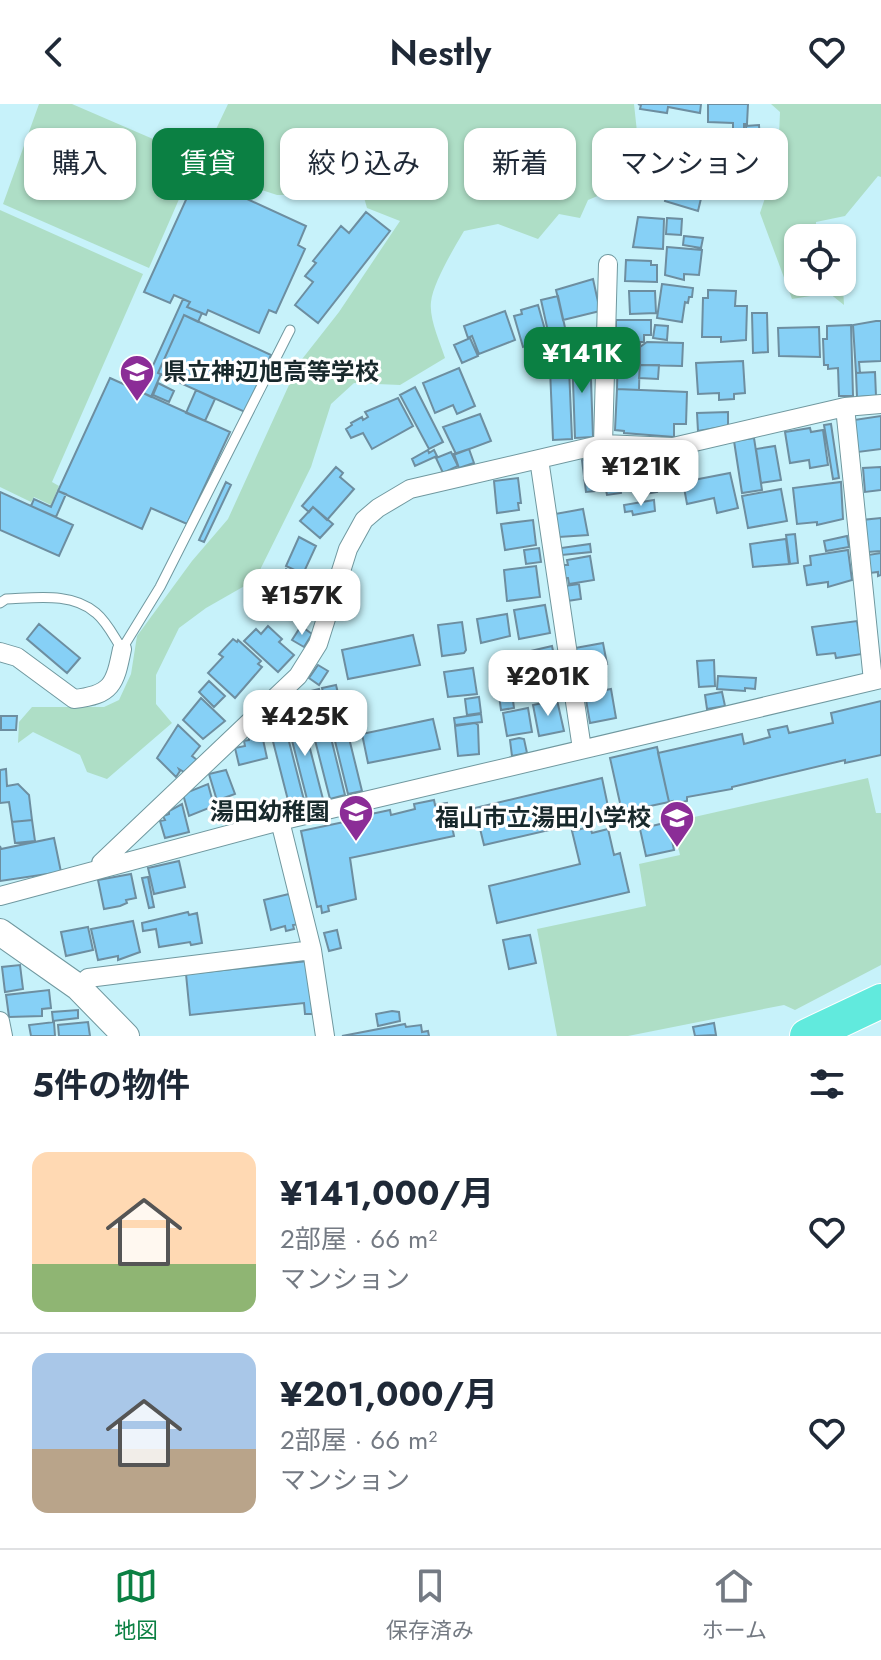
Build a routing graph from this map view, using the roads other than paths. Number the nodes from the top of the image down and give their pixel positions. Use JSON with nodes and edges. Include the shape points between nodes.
{"nodes":[{"id":1,"x":608,"y":264,"type":"dead end"},
{"id":2,"x":290,"y":330,"type":"dead end"},
{"id":3,"x":881,"y":404,"type":"edge"},
{"id":4,"x":845,"y":407,"type":"junction"},
{"id":5,"x":603,"y":444,"type":"junction"},
{"id":6,"x":539,"y":459,"type":"junction"},
{"id":7,"x":0,"y":603,"type":"edge"},
{"id":8,"x":122,"y":649,"type":"junction"},
{"id":9,"x":0,"y":652,"type":"edge"},
{"id":10,"x":877,"y":680,"type":"edge"},
{"id":11,"x":582,"y":749,"type":"junction"},
{"id":12,"x":280,"y":821,"type":"junction"},
{"id":13,"x":101,"y":868,"type":"junction"},
{"id":14,"x":0,"y":896,"type":"edge"},
{"id":15,"x":0,"y":932,"type":"edge"},
{"id":16,"x":312,"y":950,"type":"junction"},
{"id":17,"x":78,"y":987,"type":"junction"},
{"id":18,"x":881,"y":1001,"type":"edge"},
{"id":19,"x":0,"y":1021,"type":"edge"},
{"id":20,"x":881,"y":1027,"type":"edge"},
{"id":21,"x":3,"y":1036,"type":"edge"},
{"id":22,"x":126,"y":1036,"type":"edge"},
{"id":23,"x":325,"y":1036,"type":"edge"},
{"id":24,"x":807,"y":1036,"type":"edge"},
{"id":25,"x":863,"y":1036,"type":"edge"}],
"edges":[{"from":1,"to":5,"type":"street"},
{"from":2,"to":8,"type":"lane","via":[[160,587]]},
{"from":3,"to":4,"type":"street"},
{"from":4,"to":5,"type":"street","via":[[673,447]]},
{"from":4,"to":10,"type":"street"},
{"from":5,"to":6,"type":"street"},
{"from":6,"to":11,"type":"street"},
{"from":6,"to":13,"type":"street","via":[[410,489],[364,520],[348,549],[318,644],[298,676]]},
{"from":7,"to":8,"type":"lane","via":[[50,597],[83,603],[99,615]]},
{"from":8,"to":9,"type":"street","via":[[116,680],[104,692],[74,699],[17,657]]},
{"from":10,"to":11,"type":"street"},
{"from":11,"to":12,"type":"street"},
{"from":12,"to":13,"type":"street"},
{"from":12,"to":16,"type":"street"},
{"from":13,"to":14,"type":"street"},
{"from":15,"to":17,"type":"street"},
{"from":16,"to":17,"type":"street","via":[[88,978]]},
{"from":16,"to":23,"type":"street"},
{"from":17,"to":22,"type":"street"},
{"from":18,"to":24,"type":"highway"},
{"from":19,"to":21,"type":"street"},
{"from":20,"to":25,"type":"highway"}]}
